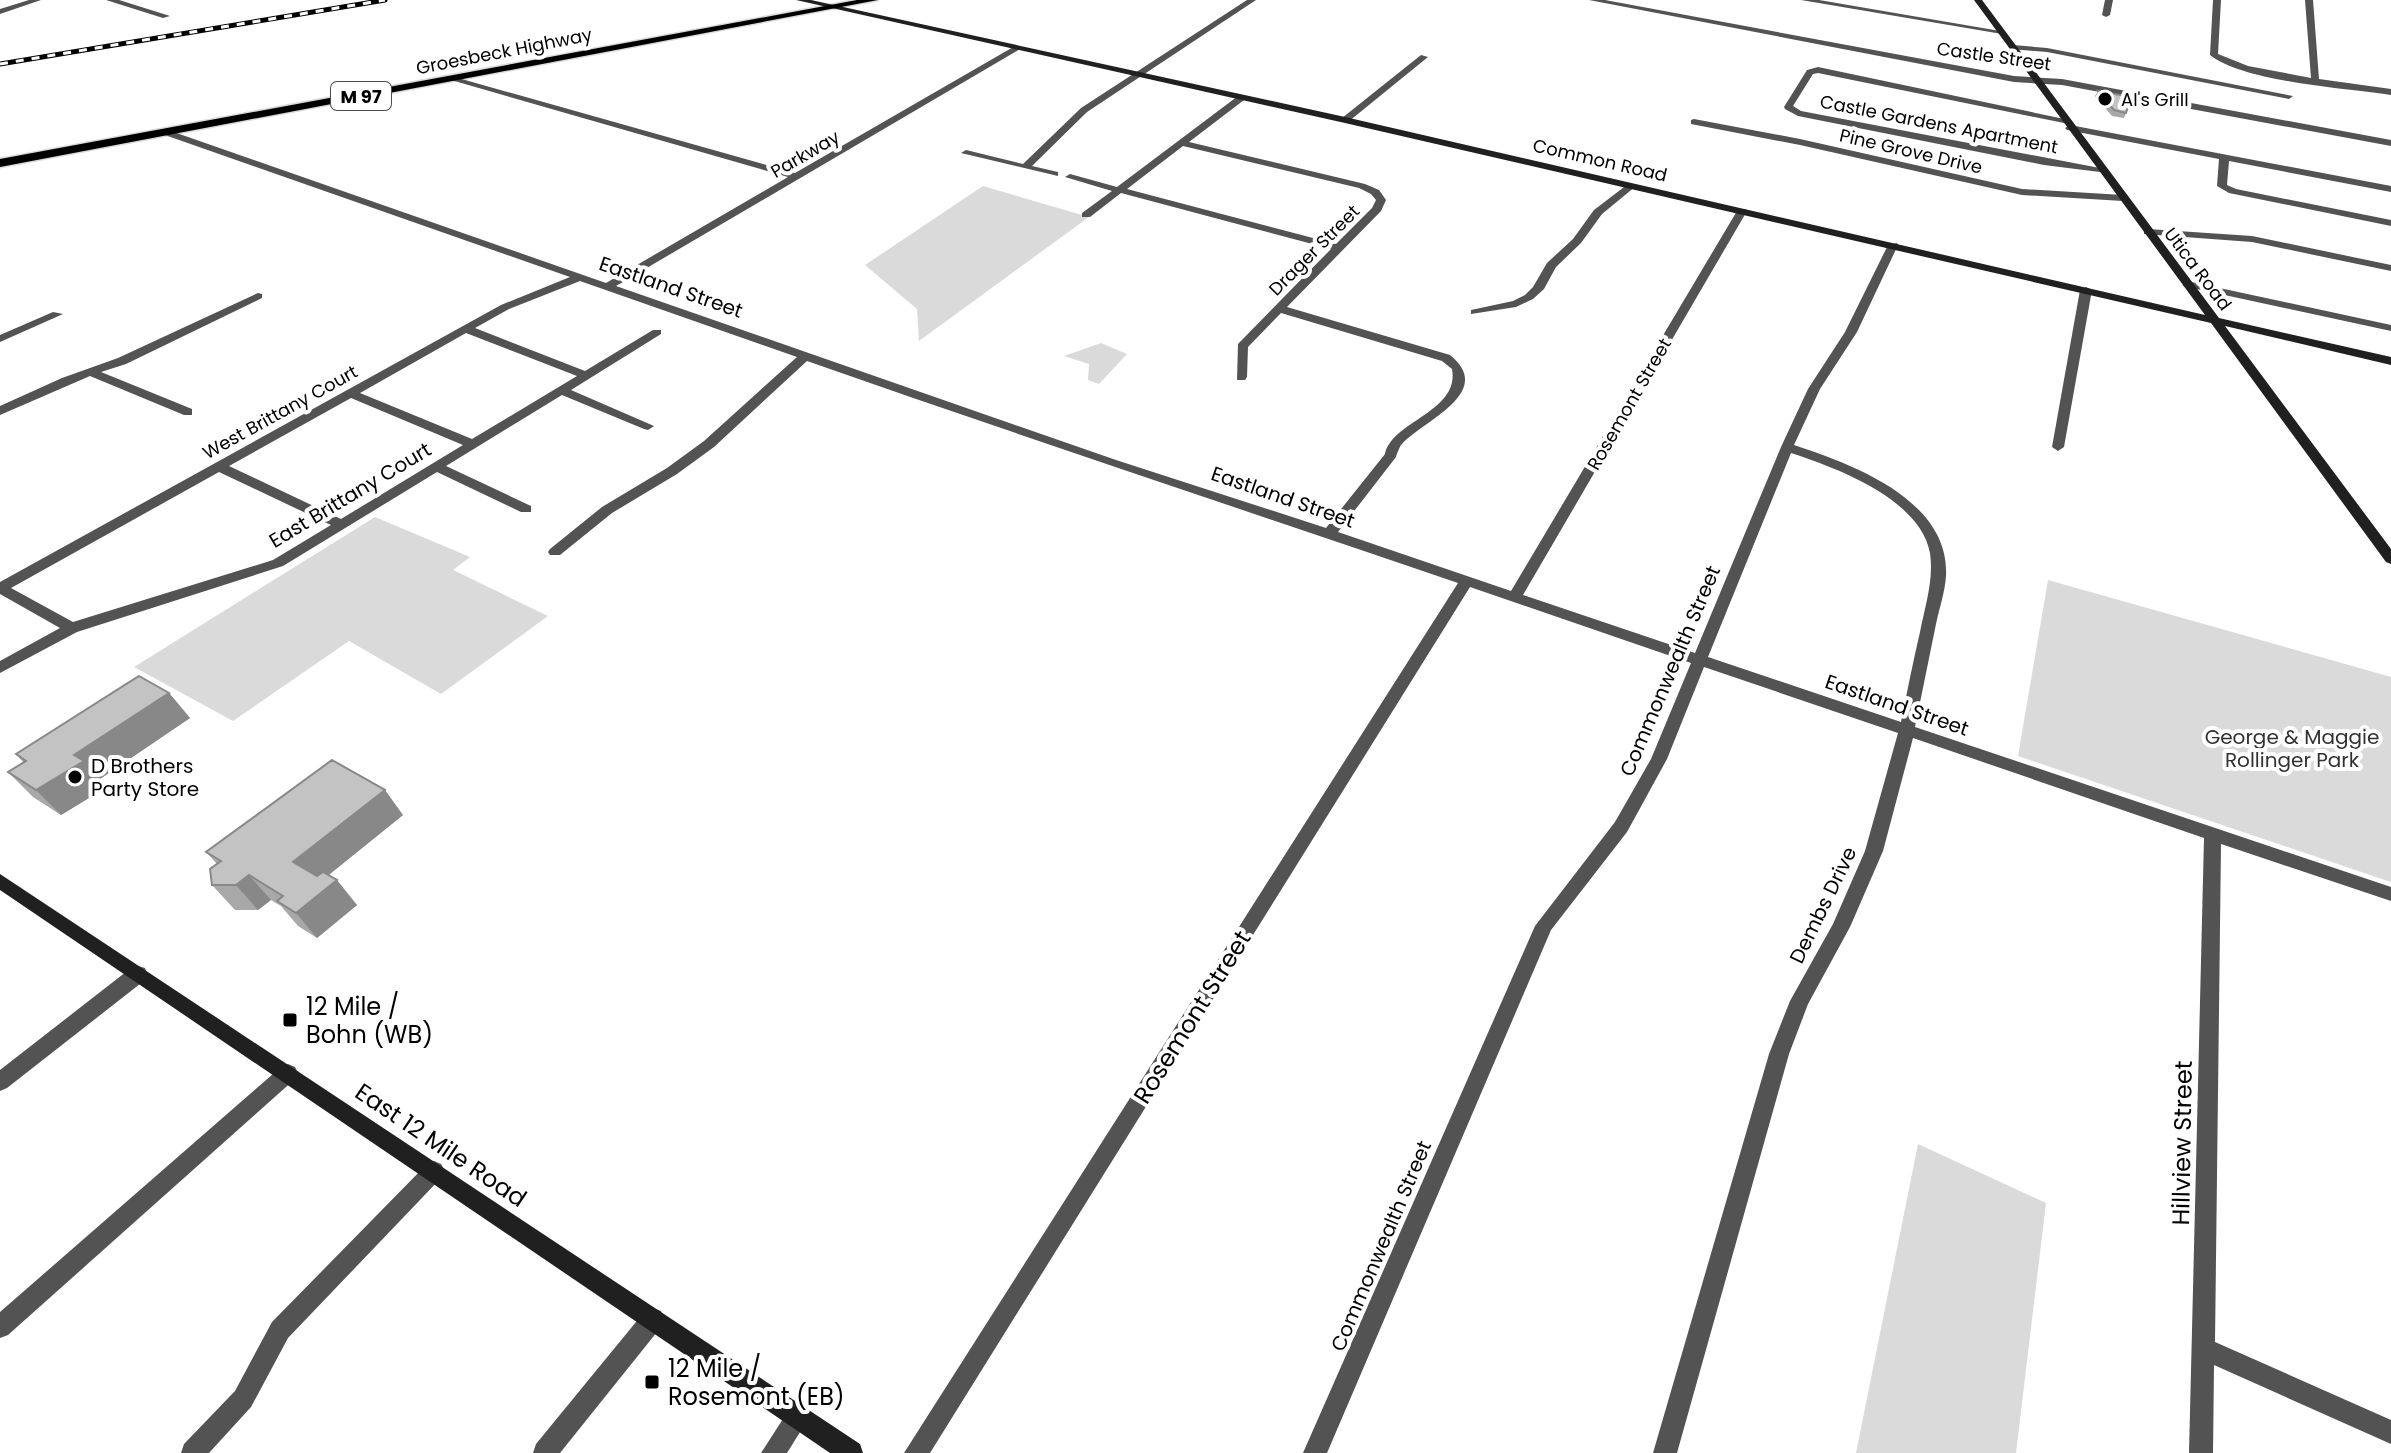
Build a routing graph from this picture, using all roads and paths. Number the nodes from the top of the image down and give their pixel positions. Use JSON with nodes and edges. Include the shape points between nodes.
{"nodes":[{"id":1,"x":37,"y":0,"type":"edge"},
{"id":2,"x":110,"y":0,"type":"edge"},
{"id":3,"x":800,"y":0,"type":"edge"},
{"id":4,"x":873,"y":0,"type":"edge"},
{"id":5,"x":1252,"y":0,"type":"edge"},
{"id":6,"x":1593,"y":0,"type":"edge"},
{"id":7,"x":1805,"y":0,"type":"edge"},
{"id":8,"x":1978,"y":0,"type":"edge"},
{"id":9,"x":2109,"y":0,"type":"edge"},
{"id":10,"x":2217,"y":0,"type":"edge"},
{"id":11,"x":2309,"y":0,"type":"edge"},
{"id":12,"x":834,"y":7,"type":"junction"},
{"id":13,"x":0,"y":12,"type":"edge"},
{"id":14,"x":2106,"y":15,"type":"dead end"},
{"id":15,"x":166,"y":16,"type":"dead end"},
{"id":16,"x":2002,"y":32,"type":"junction"},
{"id":17,"x":2013,"y":47,"type":"junction"},
{"id":18,"x":1018,"y":48,"type":"junction"},
{"id":19,"x":1424,"y":57,"type":"dead end"},
{"id":20,"x":1139,"y":75,"type":"junction"},
{"id":21,"x":454,"y":78,"type":"junction"},
{"id":22,"x":2315,"y":79,"type":"junction"},
{"id":23,"x":2039,"y":81,"type":"junction"},
{"id":24,"x":2391,"y":92,"type":"edge"},
{"id":25,"x":2289,"y":96,"type":"dead end"},
{"id":26,"x":1241,"y":98,"type":"junction"},
{"id":27,"x":1345,"y":120,"type":"junction"},
{"id":28,"x":1694,"y":122,"type":"dead end"},
{"id":29,"x":2067,"y":124,"type":"junction"},
{"id":30,"x":165,"y":132,"type":"junction"},
{"id":31,"x":1181,"y":143,"type":"junction"},
{"id":32,"x":2391,"y":143,"type":"edge"},
{"id":33,"x":966,"y":153,"type":"dead end"},
{"id":34,"x":2224,"y":157,"type":"junction"},
{"id":35,"x":0,"y":163,"type":"edge"},
{"id":36,"x":1026,"y":166,"type":"junction"},
{"id":37,"x":2100,"y":169,"type":"junction"},
{"id":38,"x":1055,"y":174,"type":"dead end"},
{"id":39,"x":797,"y":177,"type":"junction"},
{"id":40,"x":1070,"y":177,"type":"dead end"},
{"id":41,"x":1631,"y":186,"type":"junction"},
{"id":42,"x":2391,"y":189,"type":"edge"},
{"id":43,"x":1119,"y":190,"type":"junction"},
{"id":44,"x":2123,"y":198,"type":"junction"},
{"id":45,"x":1742,"y":211,"type":"junction"},
{"id":46,"x":1086,"y":215,"type":"dead end"},
{"id":47,"x":2391,"y":223,"type":"edge"},
{"id":48,"x":2148,"y":232,"type":"junction"},
{"id":49,"x":1893,"y":245,"type":"junction"},
{"id":50,"x":1339,"y":248,"type":"junction"},
{"id":51,"x":2391,"y":268,"type":"edge"},
{"id":52,"x":581,"y":277,"type":"junction"},
{"id":53,"x":2187,"y":284,"type":"junction"},
{"id":54,"x":608,"y":286,"type":"junction"},
{"id":55,"x":2086,"y":290,"type":"junction"},
{"id":56,"x":258,"y":296,"type":"dead end"},
{"id":57,"x":1278,"y":308,"type":"junction"},
{"id":58,"x":1475,"y":312,"type":"dead end"},
{"id":59,"x":57,"y":314,"type":"dead end"},
{"id":60,"x":2215,"y":322,"type":"junction"},
{"id":61,"x":2391,"y":328,"type":"edge"},
{"id":62,"x":466,"y":329,"type":"junction"},
{"id":63,"x":657,"y":332,"type":"dead end"},
{"id":64,"x":0,"y":339,"type":"edge"},
{"id":65,"x":805,"y":356,"type":"junction"},
{"id":66,"x":2391,"y":361,"type":"edge"},
{"id":67,"x":93,"y":373,"type":"junction"},
{"id":68,"x":586,"y":375,"type":"junction"},
{"id":69,"x":1241,"y":377,"type":"dead end"},
{"id":70,"x":561,"y":390,"type":"junction"},
{"id":71,"x":350,"y":393,"type":"junction"},
{"id":72,"x":0,"y":411,"type":"edge"},
{"id":73,"x":188,"y":412,"type":"dead end"},
{"id":74,"x":648,"y":426,"type":"dead end"},
{"id":75,"x":472,"y":444,"type":"junction"},
{"id":76,"x":1787,"y":447,"type":"junction"},
{"id":77,"x":2058,"y":447,"type":"dead end"},
{"id":78,"x":220,"y":467,"type":"junction"},
{"id":79,"x":437,"y":467,"type":"junction"},
{"id":80,"x":526,"y":509,"type":"dead end"},
{"id":81,"x":343,"y":525,"type":"junction"},
{"id":82,"x":1329,"y":534,"type":"junction"},
{"id":83,"x":555,"y":552,"type":"dead end"},
{"id":84,"x":2391,"y":559,"type":"edge"},
{"id":85,"x":1467,"y":581,"type":"junction"},
{"id":86,"x":0,"y":588,"type":"edge"},
{"id":87,"x":1515,"y":597,"type":"junction"},
{"id":88,"x":72,"y":628,"type":"junction"},
{"id":89,"x":1701,"y":660,"type":"junction"},
{"id":90,"x":0,"y":668,"type":"edge"},
{"id":91,"x":1907,"y":729,"type":"junction"},
{"id":92,"x":2213,"y":834,"type":"junction"},
{"id":93,"x":0,"y":881,"type":"edge"},
{"id":94,"x":2391,"y":894,"type":"edge"},
{"id":95,"x":138,"y":974,"type":"junction"},
{"id":96,"x":288,"y":1073,"type":"junction"},
{"id":97,"x":0,"y":1082,"type":"edge"},
{"id":98,"x":434,"y":1171,"type":"junction"},
{"id":99,"x":653,"y":1319,"type":"junction"},
{"id":100,"x":0,"y":1327,"type":"edge"},
{"id":101,"x":2204,"y":1349,"type":"junction"},
{"id":102,"x":798,"y":1416,"type":"junction"},
{"id":103,"x":2391,"y":1432,"type":"edge"},
{"id":104,"x":193,"y":1453,"type":"edge"},
{"id":105,"x":545,"y":1453,"type":"edge"},
{"id":106,"x":773,"y":1453,"type":"edge"},
{"id":107,"x":851,"y":1453,"type":"edge"},
{"id":108,"x":916,"y":1453,"type":"edge"},
{"id":109,"x":1315,"y":1453,"type":"edge"},
{"id":110,"x":1665,"y":1453,"type":"edge"},
{"id":111,"x":2201,"y":1453,"type":"edge"}],
"edges":[{"from":1,"to":13,"type":"street"},
{"from":2,"to":15,"type":"street"},
{"from":3,"to":12,"type":"street","name":"Common Road"},
{"from":4,"to":12,"type":"main road","name":"Groesbeck Highway","number":"M 97"},
{"from":5,"to":20,"type":"street"},
{"from":6,"to":23,"type":"street","name":"Castle Street"},
{"from":7,"to":16,"type":"street"},
{"from":8,"to":16,"type":"street","name":"Utica Road"},
{"from":9,"to":14,"type":"street"},
{"from":10,"to":22,"type":"street","via":[[2214,55],[2236,66]]},
{"from":11,"to":22,"type":"street"},
{"from":12,"to":18,"type":"street","name":"Common Road"},
{"from":12,"to":21,"type":"main road","name":"Groesbeck Highway","number":"M 97"},
{"from":16,"to":17,"type":"street","name":"Utica Road"},
{"from":17,"to":23,"type":"street","name":"Utica Road"},
{"from":17,"to":25,"type":"street"},
{"from":18,"to":20,"type":"street","name":"Common Road"},
{"from":18,"to":39,"type":"street","name":"Parkway"},
{"from":19,"to":27,"type":"street"},
{"from":20,"to":26,"type":"street","name":"Common Road"},
{"from":20,"to":36,"type":"street","via":[[1078,115]]},
{"from":21,"to":30,"type":"main road","name":"Groesbeck Highway","number":"M 97"},
{"from":21,"to":39,"type":"street"},
{"from":22,"to":24,"type":"street"},
{"from":23,"to":29,"type":"street","name":"Utica Road"},
{"from":23,"to":32,"type":"street","name":"Castle Street"},
{"from":26,"to":27,"type":"street","name":"Common Road"},
{"from":26,"to":31,"type":"street"},
{"from":27,"to":41,"type":"street","name":"Common Road"},
{"from":28,"to":44,"type":"street","name":"Pine Grove Drive","via":[[2022,192]]},
{"from":29,"to":34,"type":"street"},
{"from":29,"to":37,"type":"street","name":"Utica Road"},
{"from":29,"to":37,"type":"street","name":"Castle Gardens Apartment","via":[[1818,70],[1810,72],[1788,107],[2023,158]]},
{"from":30,"to":35,"type":"main road","name":"Groesbeck Highway","number":"M 97"},
{"from":30,"to":52,"type":"street","name":"Eastland Street"},
{"from":31,"to":43,"type":"street"},
{"from":31,"to":50,"type":"street","name":"Drager Street","via":[[1375,192],[1381,204]]},
{"from":33,"to":36,"type":"street"},
{"from":34,"to":42,"type":"street"},
{"from":34,"to":47,"type":"street","via":[[2222,186],[2233,191]]},
{"from":36,"to":38,"type":"street"},
{"from":37,"to":44,"type":"street","name":"Utica Road"},
{"from":39,"to":54,"type":"street","name":"Parkway"},
{"from":40,"to":43,"type":"street"},
{"from":41,"to":45,"type":"street","name":"Common Road"},
{"from":41,"to":58,"type":"street","via":[[1598,212],[1529,297]]},
{"from":43,"to":46,"type":"street"},
{"from":43,"to":50,"type":"street"},
{"from":44,"to":48,"type":"street","name":"Utica Road"},
{"from":45,"to":49,"type":"street","name":"Common Road"},
{"from":45,"to":87,"type":"street","name":"Rosemont Street"},
{"from":48,"to":51,"type":"street","via":[[2252,239]]},
{"from":48,"to":53,"type":"street","name":"Utica Road"},
{"from":49,"to":55,"type":"street","name":"Common Road"},
{"from":49,"to":76,"type":"street","name":"Commonwealth Street"},
{"from":50,"to":57,"type":"street","name":"Drager Street"},
{"from":52,"to":54,"type":"street","name":"Eastland Street"},
{"from":52,"to":62,"type":"street","name":"West Brittany Court","via":[[524,297]]},
{"from":53,"to":60,"type":"street","name":"Utica Road"},
{"from":53,"to":61,"type":"street"},
{"from":54,"to":65,"type":"street","name":"Eastland Street"},
{"from":55,"to":60,"type":"street","name":"Common Road"},
{"from":55,"to":77,"type":"street"},
{"from":56,"to":67,"type":"street"},
{"from":57,"to":69,"type":"street","name":"Drager Street","via":[[1242,346]]},
{"from":57,"to":82,"type":"street","via":[[1446,358],[1462,373],[1435,414],[1393,445]]},
{"from":59,"to":64,"type":"street"},
{"from":60,"to":66,"type":"street","name":"Common Road"},
{"from":60,"to":84,"type":"street","name":"Utica Road"},
{"from":62,"to":68,"type":"street"},
{"from":62,"to":71,"type":"street","name":"West Brittany Court"},
{"from":63,"to":68,"type":"street","name":"East Brittany Court"},
{"from":65,"to":82,"type":"street","name":"Eastland Street"},
{"from":65,"to":83,"type":"street","via":[[700,451],[607,510]]},
{"from":67,"to":72,"type":"street"},
{"from":67,"to":73,"type":"street"},
{"from":68,"to":70,"type":"street","name":"East Brittany Court"},
{"from":70,"to":74,"type":"street"},
{"from":70,"to":75,"type":"street","name":"East Brittany Court"},
{"from":71,"to":75,"type":"street"},
{"from":71,"to":78,"type":"street","name":"West Brittany Court"},
{"from":75,"to":79,"type":"street","name":"East Brittany Court"},
{"from":76,"to":89,"type":"street","name":"Commonwealth Street"},
{"from":76,"to":91,"type":"street","name":"Dembs Drive","via":[[1845,466],[1880,486],[1904,504],[1934,542],[1939,576]]},
{"from":78,"to":81,"type":"street"},
{"from":78,"to":86,"type":"street","name":"West Brittany Court"},
{"from":79,"to":80,"type":"street"},
{"from":79,"to":81,"type":"street","name":"East Brittany Court"},
{"from":81,"to":88,"type":"street","name":"East Brittany Court","via":[[278,563]]},
{"from":82,"to":85,"type":"street","name":"Eastland Street"},
{"from":85,"to":87,"type":"street","name":"Eastland Street"},
{"from":85,"to":108,"type":"street","name":"Rosemont Street"},
{"from":86,"to":88,"type":"street"},
{"from":87,"to":89,"type":"street","name":"Eastland Street"},
{"from":88,"to":90,"type":"street","name":"East Brittany Court"},
{"from":89,"to":91,"type":"street","name":"Eastland Street"},
{"from":89,"to":109,"type":"street","name":"Commonwealth Street","via":[[1640,797],[1544,926]]},
{"from":91,"to":92,"type":"street","name":"Eastland Street"},
{"from":91,"to":110,"type":"street","name":"Dembs Drive","via":[[1861,885],[1800,1001],[1779,1054]]},
{"from":92,"to":94,"type":"street","name":"Eastland Street"},
{"from":92,"to":101,"type":"street","name":"Hillview Street"},
{"from":93,"to":95,"type":"street","name":"East 12 Mile Road"},
{"from":95,"to":96,"type":"street","name":"East 12 Mile Road"},
{"from":95,"to":97,"type":"street"},
{"from":96,"to":98,"type":"street","name":"East 12 Mile Road"},
{"from":96,"to":100,"type":"street"},
{"from":98,"to":99,"type":"street","name":"East 12 Mile Road"},
{"from":98,"to":104,"type":"street","via":[[287,1322],[243,1399]]},
{"from":99,"to":102,"type":"street","name":"East 12 Mile Road"},
{"from":99,"to":105,"type":"street"},
{"from":101,"to":103,"type":"street"},
{"from":101,"to":111,"type":"street","name":"Hillview Street"},
{"from":102,"to":106,"type":"street"},
{"from":102,"to":107,"type":"street","name":"East 12 Mile Road"}]}
